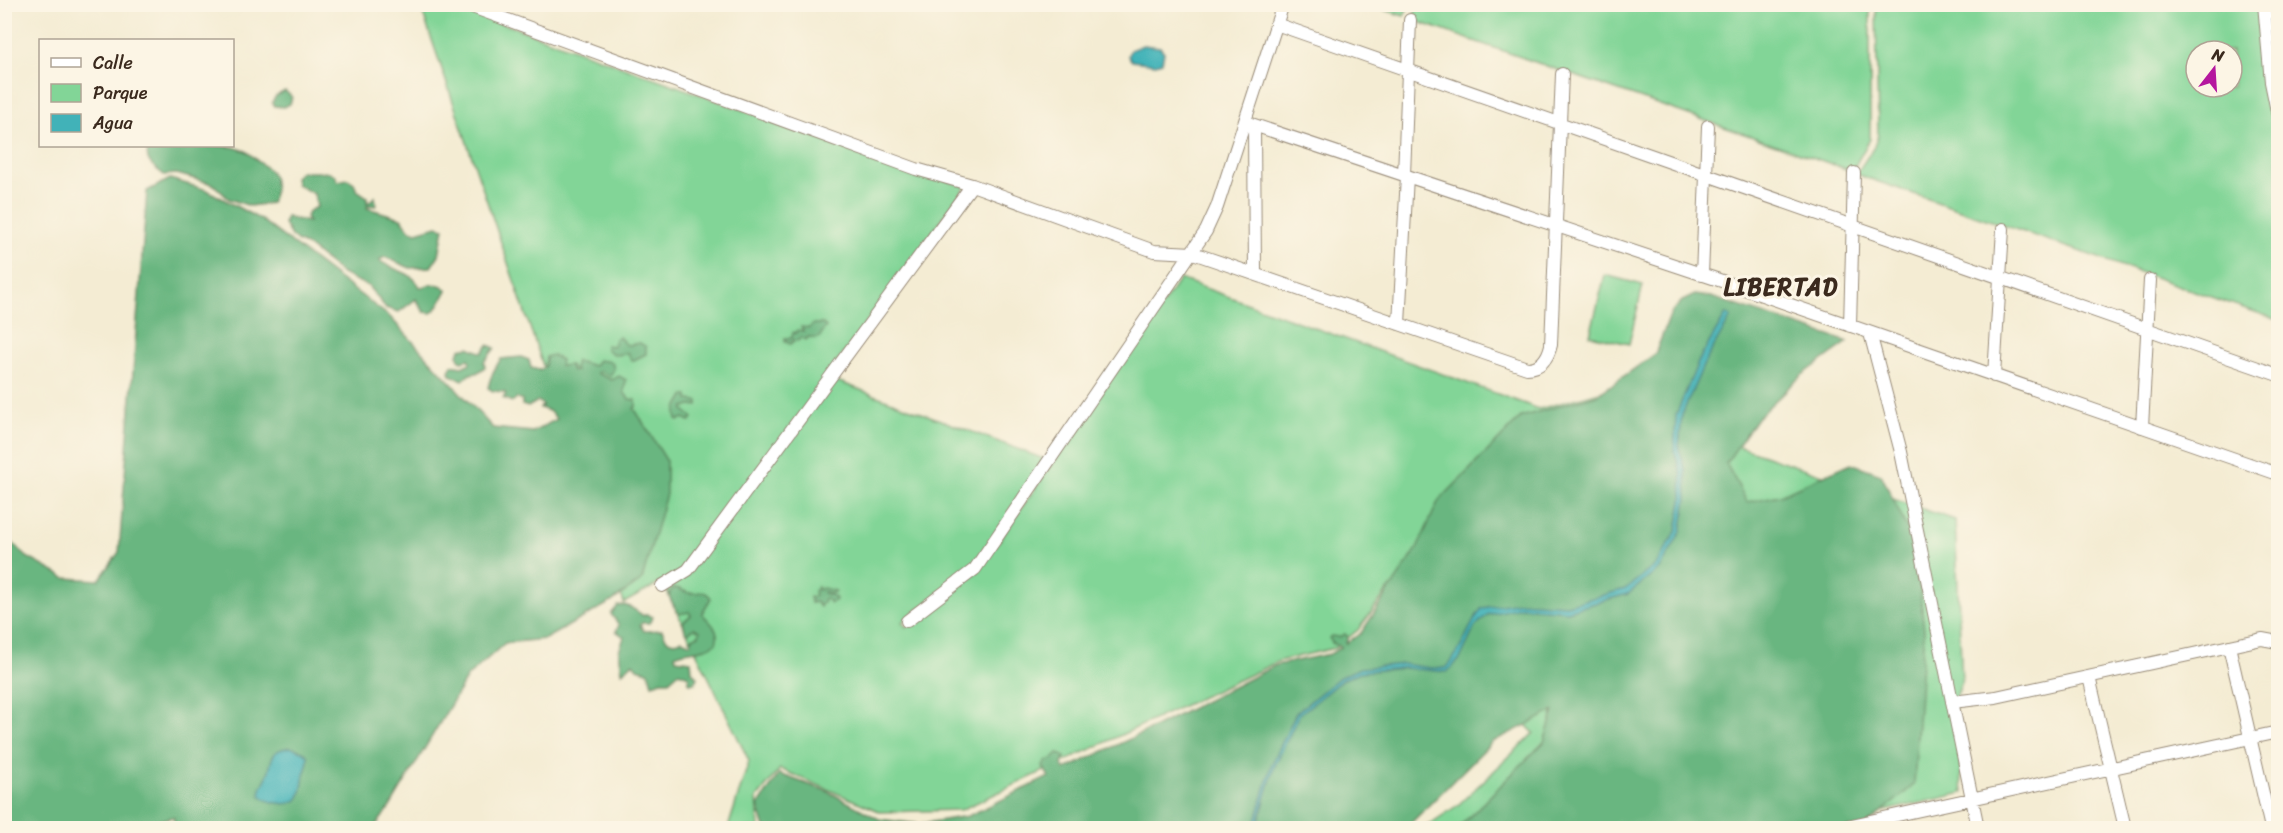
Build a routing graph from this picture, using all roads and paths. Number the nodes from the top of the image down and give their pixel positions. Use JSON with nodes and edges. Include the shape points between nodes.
{"nodes":[{"id":1,"x":464,"y":4,"type":"edge"},
{"id":2,"x":1283,"y":4,"type":"edge"},
{"id":3,"x":2264,"y":4,"type":"edge"},
{"id":4,"x":1410,"y":20,"type":"dead end"},
{"id":5,"x":1276,"y":24,"type":"junction"},
{"id":6,"x":1408,"y":70,"type":"junction"},
{"id":7,"x":1562,"y":74,"type":"dead end"},
{"id":8,"x":2278,"y":116,"type":"edge"},
{"id":9,"x":1250,"y":123,"type":"junction"},
{"id":10,"x":1560,"y":123,"type":"junction"},
{"id":11,"x":1708,"y":126,"type":"dead end"},
{"id":12,"x":1854,"y":173,"type":"dead end"},
{"id":13,"x":1706,"y":174,"type":"junction"},
{"id":14,"x":1405,"y":175,"type":"junction"},
{"id":15,"x":972,"y":185,"type":"junction"},
{"id":16,"x":1556,"y":226,"type":"junction"},
{"id":17,"x":1852,"y":226,"type":"junction"},
{"id":18,"x":2002,"y":228,"type":"dead end"},
{"id":19,"x":1193,"y":253,"type":"junction"},
{"id":20,"x":1255,"y":274,"type":"junction"},
{"id":21,"x":1702,"y":274,"type":"junction"},
{"id":22,"x":2000,"y":277,"type":"junction"},
{"id":23,"x":2150,"y":279,"type":"dead end"},
{"id":24,"x":1399,"y":324,"type":"junction"},
{"id":25,"x":1850,"y":326,"type":"junction"},
{"id":26,"x":2147,"y":329,"type":"junction"},
{"id":27,"x":1870,"y":333,"type":"junction"},
{"id":28,"x":2278,"y":375,"type":"edge"},
{"id":29,"x":1994,"y":376,"type":"junction"},
{"id":30,"x":2142,"y":428,"type":"junction"},
{"id":31,"x":2278,"y":474,"type":"edge"},
{"id":32,"x":662,"y":586,"type":"dead end"},
{"id":33,"x":908,"y":621,"type":"dead end"},
{"id":34,"x":2278,"y":642,"type":"edge"},
{"id":35,"x":2229,"y":646,"type":"junction"},
{"id":36,"x":2089,"y":676,"type":"junction"},
{"id":37,"x":1952,"y":702,"type":"junction"},
{"id":38,"x":2278,"y":732,"type":"edge"},
{"id":39,"x":2251,"y":737,"type":"junction"},
{"id":40,"x":2111,"y":768,"type":"junction"},
{"id":41,"x":1971,"y":799,"type":"junction"},
{"id":42,"x":1856,"y":827,"type":"edge"},
{"id":43,"x":1838,"y":828,"type":"edge"},
{"id":44,"x":1978,"y":828,"type":"edge"},
{"id":45,"x":2125,"y":828,"type":"edge"},
{"id":46,"x":2271,"y":828,"type":"edge"}],
"edges":[{"from":1,"to":15,"type":"street","via":[[916,169]]},
{"from":2,"to":5,"type":"street"},
{"from":3,"to":8,"type":"street"},
{"from":4,"to":6,"type":"street"},
{"from":5,"to":6,"type":"street"},
{"from":5,"to":9,"type":"street"},
{"from":6,"to":10,"type":"street"},
{"from":6,"to":14,"type":"street"},
{"from":7,"to":10,"type":"street"},
{"from":9,"to":14,"type":"street"},
{"from":9,"to":19,"type":"street","via":[[1217,207]]},
{"from":9,"to":20,"type":"street"},
{"from":10,"to":13,"type":"street"},
{"from":10,"to":16,"type":"street"},
{"from":11,"to":13,"type":"street"},
{"from":12,"to":17,"type":"street"},
{"from":13,"to":17,"type":"street"},
{"from":13,"to":21,"type":"street"},
{"from":14,"to":16,"type":"street"},
{"from":14,"to":24,"type":"street"},
{"from":15,"to":19,"type":"street","via":[[1154,251]]},
{"from":15,"to":32,"type":"street","via":[[688,570]]},
{"from":16,"to":21,"type":"street"},
{"from":16,"to":24,"type":"street","via":[[1551,345],[1549,355],[1534,368]]},
{"from":17,"to":22,"type":"street"},
{"from":17,"to":25,"type":"street"},
{"from":18,"to":22,"type":"street"},
{"from":19,"to":20,"type":"street"},
{"from":19,"to":33,"type":"street","via":[[975,569]]},
{"from":20,"to":24,"type":"street"},
{"from":21,"to":25,"type":"street"},
{"from":22,"to":26,"type":"street"},
{"from":22,"to":29,"type":"street"},
{"from":23,"to":26,"type":"street"},
{"from":25,"to":27,"type":"street"},
{"from":26,"to":28,"type":"street"},
{"from":26,"to":30,"type":"street"},
{"from":27,"to":29,"type":"street"},
{"from":27,"to":37,"type":"street","via":[[1901,452]]},
{"from":29,"to":30,"type":"street"},
{"from":30,"to":31,"type":"street"},
{"from":34,"to":35,"type":"street","via":[[2262,639]]},
{"from":35,"to":36,"type":"street"},
{"from":35,"to":39,"type":"street"},
{"from":36,"to":37,"type":"street","via":[[1996,697]]},
{"from":36,"to":40,"type":"street"},
{"from":37,"to":41,"type":"street"},
{"from":38,"to":39,"type":"street"},
{"from":39,"to":40,"type":"street"},
{"from":39,"to":46,"type":"street"},
{"from":40,"to":41,"type":"street"},
{"from":40,"to":45,"type":"street"},
{"from":41,"to":42,"type":"street"},
{"from":41,"to":44,"type":"street"},
{"from":42,"to":43,"type":"street"}]}
